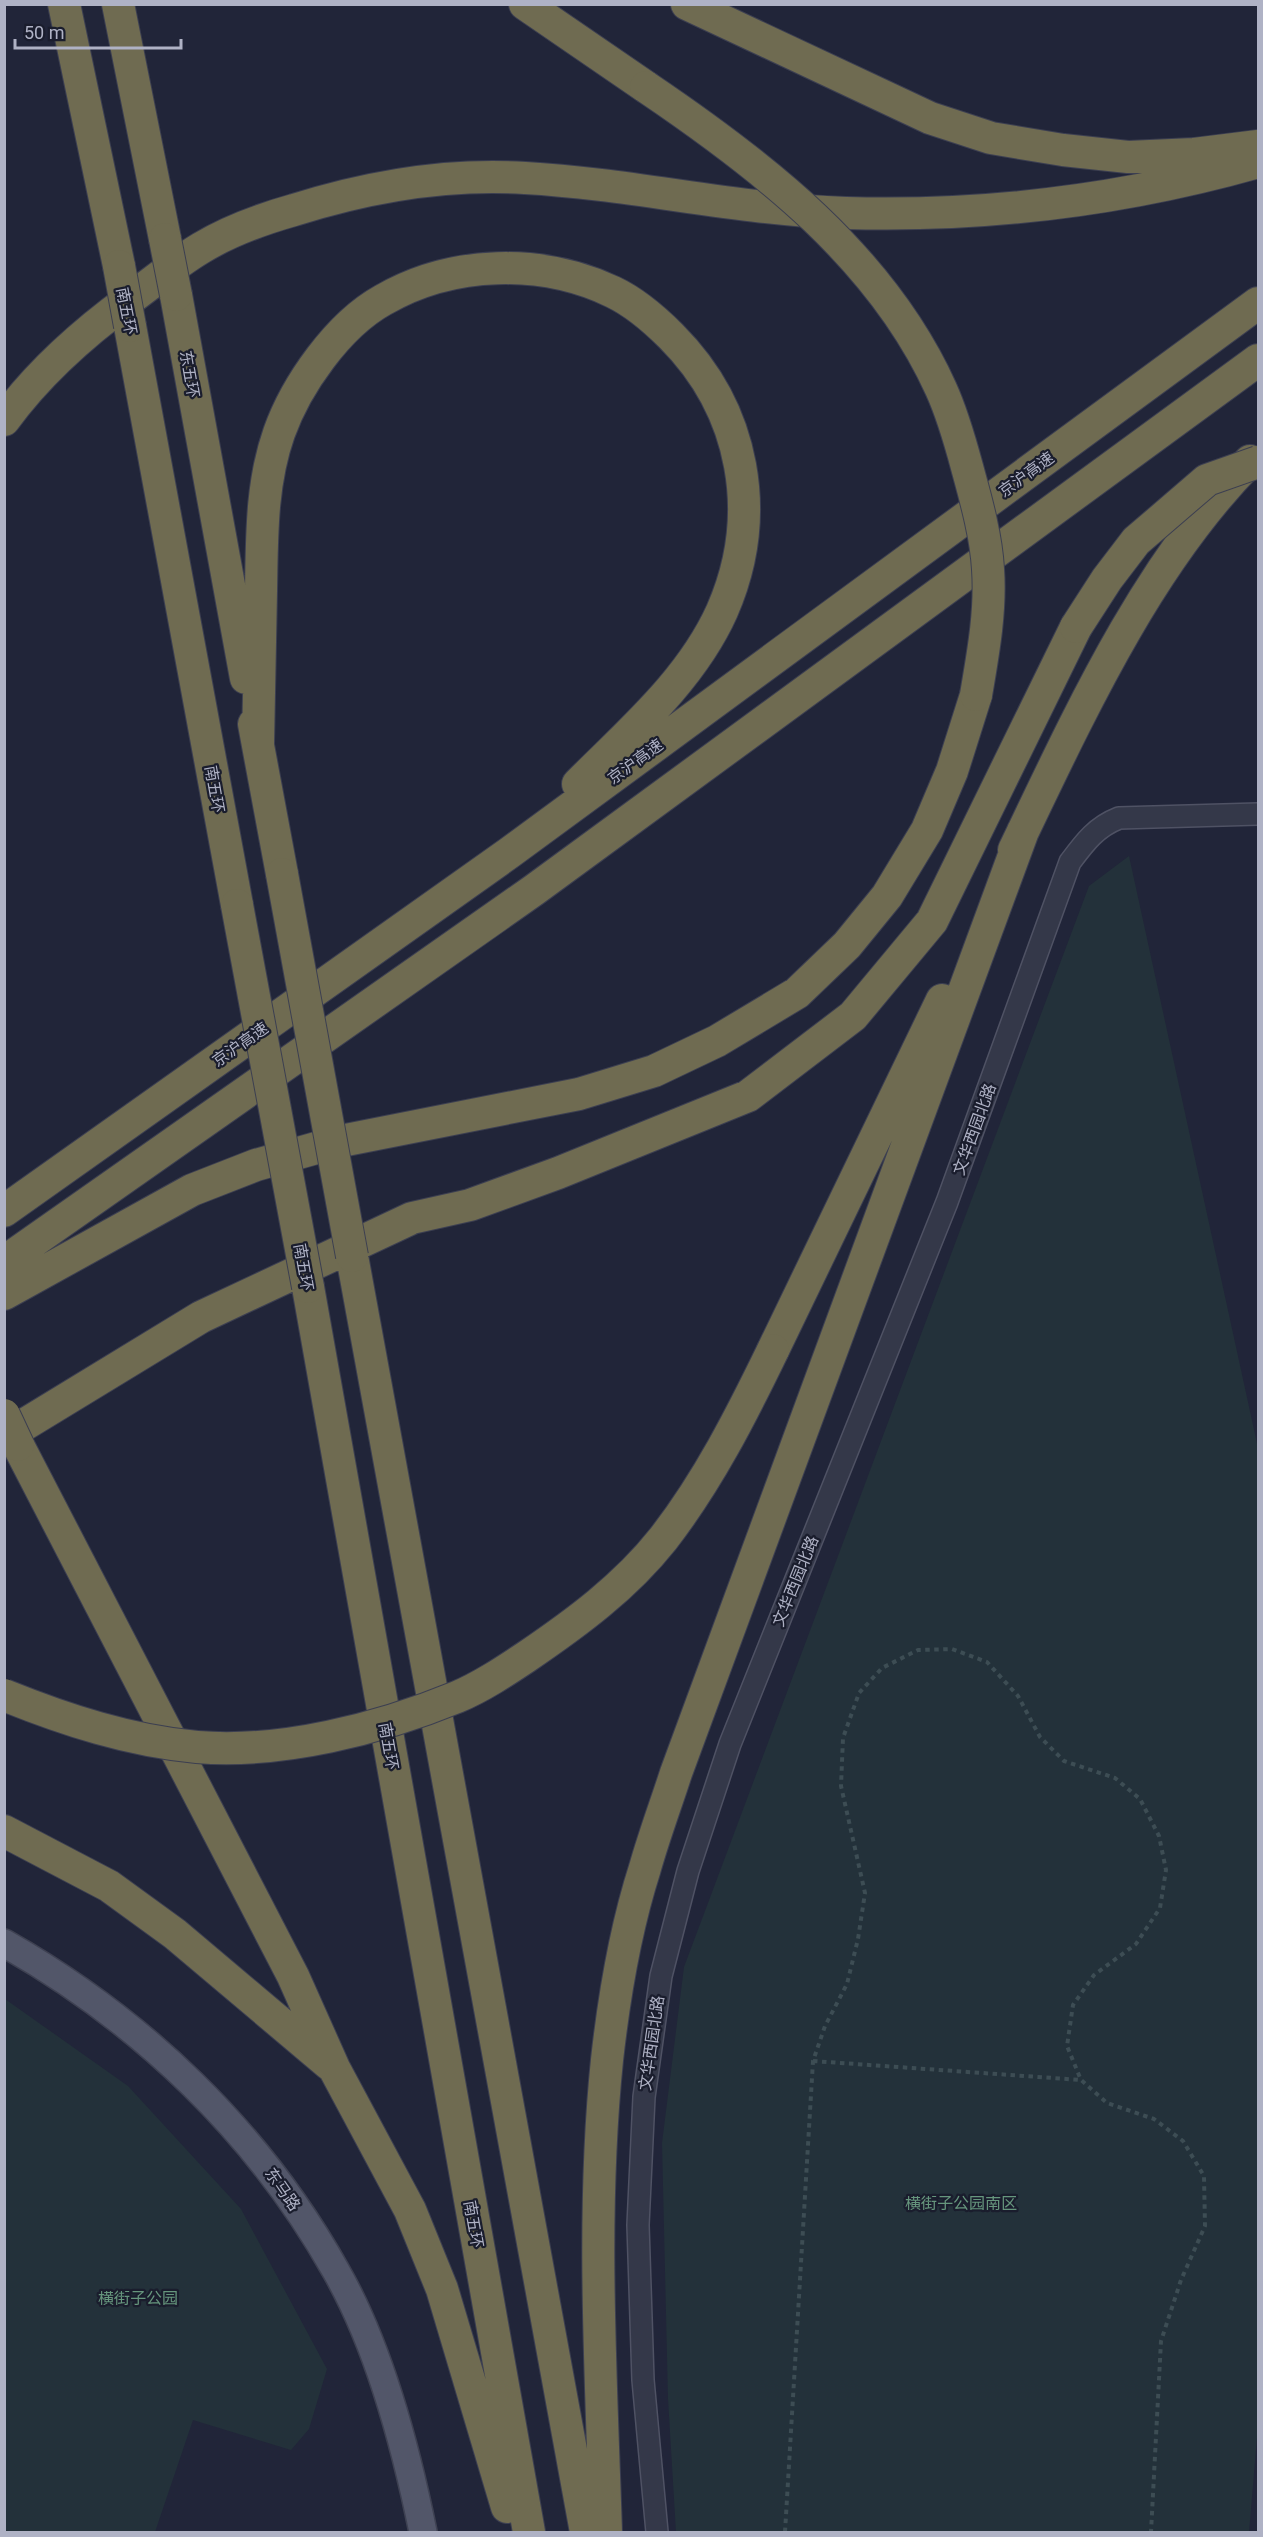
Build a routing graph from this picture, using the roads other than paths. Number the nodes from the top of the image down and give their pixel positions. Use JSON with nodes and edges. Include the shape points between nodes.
{"nodes":[{"id":1,"x":64,"y":4,"type":"edge"},
{"id":2,"x":118,"y":4,"type":"edge"},
{"id":3,"x":525,"y":4,"type":"edge"},
{"id":4,"x":687,"y":4,"type":"edge"},
{"id":5,"x":1258,"y":146,"type":"edge"},
{"id":6,"x":1258,"y":162,"type":"edge"},
{"id":7,"x":1258,"y":303,"type":"edge"},
{"id":8,"x":1258,"y":360,"type":"edge"},
{"id":9,"x":4,"y":420,"type":"edge"},
{"id":10,"x":1258,"y":452,"type":"edge"},
{"id":11,"x":1258,"y":462,"type":"edge"},
{"id":12,"x":258,"y":744,"type":"junction"},
{"id":13,"x":1258,"y":814,"type":"edge"},
{"id":14,"x":1023,"y":831,"type":"junction"},
{"id":15,"x":510,"y":853,"type":"junction"},
{"id":16,"x":4,"y":1211,"type":"edge"},
{"id":17,"x":4,"y":1262,"type":"edge"},
{"id":18,"x":4,"y":1294,"type":"edge"},
{"id":19,"x":4,"y":1415,"type":"edge"},
{"id":20,"x":11,"y":1441,"type":"edge"},
{"id":21,"x":4,"y":1695,"type":"edge"},
{"id":22,"x":4,"y":1830,"type":"edge"},
{"id":23,"x":4,"y":1943,"type":"edge"},
{"id":24,"x":334,"y":2068,"type":"junction"},
{"id":25,"x":423,"y":2532,"type":"edge"},
{"id":26,"x":514,"y":2532,"type":"edge"},
{"id":27,"x":529,"y":2532,"type":"edge"},
{"id":28,"x":585,"y":2532,"type":"edge"},
{"id":29,"x":606,"y":2532,"type":"edge"},
{"id":30,"x":657,"y":2532,"type":"edge"}],
"edges":[{"from":1,"to":27,"type":"highway","name":"南五环","bridge":true,"via":[[119,266],[308,1287]]},
{"from":2,"to":12,"type":"highway","name":"东五环","bridge":true},
{"from":3,"to":18,"type":"highway","bridge":true,"via":[[704,126],[813,216],[887,297],[916,342],[942,390],[977,501],[988,569],[987,632],[976,696],[952,771],[931,820],[887,896],[847,945],[797,993],[717,1041],[654,1071],[579,1094],[341,1141],[256,1165],[192,1190]]},
{"from":4,"to":5,"type":"highway","via":[[930,118],[991,138],[1128,157]]},
{"from":6,"to":9,"type":"highway","via":[[1123,194],[975,212],[843,213],[525,178],[456,177],[381,186],[261,220],[202,247],[96,324],[51,364]]},
{"from":7,"to":15,"type":"highway","name":"京沪高速"},
{"from":8,"to":17,"type":"highway","via":[[534,890]]},
{"from":10,"to":14,"type":"highway","via":[[1222,489],[1134,618],[1076,721]]},
{"from":11,"to":20,"type":"highway","bridge":true,"via":[[1207,480],[1136,541],[1107,579],[1076,627],[932,921],[853,1016],[748,1096],[470,1205],[412,1218],[201,1317]]},
{"from":12,"to":15,"type":"highway","via":[[266,484],[279,433],[302,382],[344,331],[381,300],[420,283],[463,271],[516,267],[565,274],[615,292],[655,320],[691,356],[718,396],[732,428],[742,470],[744,515],[736,573],[721,613],[696,656],[661,700]]},
{"from":12,"to":28,"type":"highway","bridge":true},
{"from":13,"to":30,"type":"street","name":"文华西园北路","via":[[1119,818],[1088,838],[1071,862],[947,1202],[729,1744],[688,1871],[661,1976],[644,2097],[638,2225],[644,2380]]},
{"from":14,"to":21,"type":"highway","bridge":true,"via":[[739,1421],[662,1540],[609,1596],[507,1670],[458,1697],[330,1736],[268,1746],[197,1747],[111,1732]]},
{"from":14,"to":29,"type":"highway","via":[[680,1761],[644,1870],[614,2015],[601,2143],[600,2348]]},
{"from":15,"to":16,"type":"highway","name":"京沪高速"},
{"from":19,"to":20,"type":"highway","bridge":true},
{"from":20,"to":24,"type":"highway","via":[[293,1976]]},
{"from":22,"to":24,"type":"highway","via":[[109,1886],[175,1934]]},
{"from":23,"to":25,"type":"main road","name":"东马路","via":[[95,2000],[143,2038],[198,2088],[273,2174],[337,2272],[366,2335],[394,2416]]},
{"from":24,"to":26,"type":"highway","via":[[410,2210],[442,2289]]}]}
